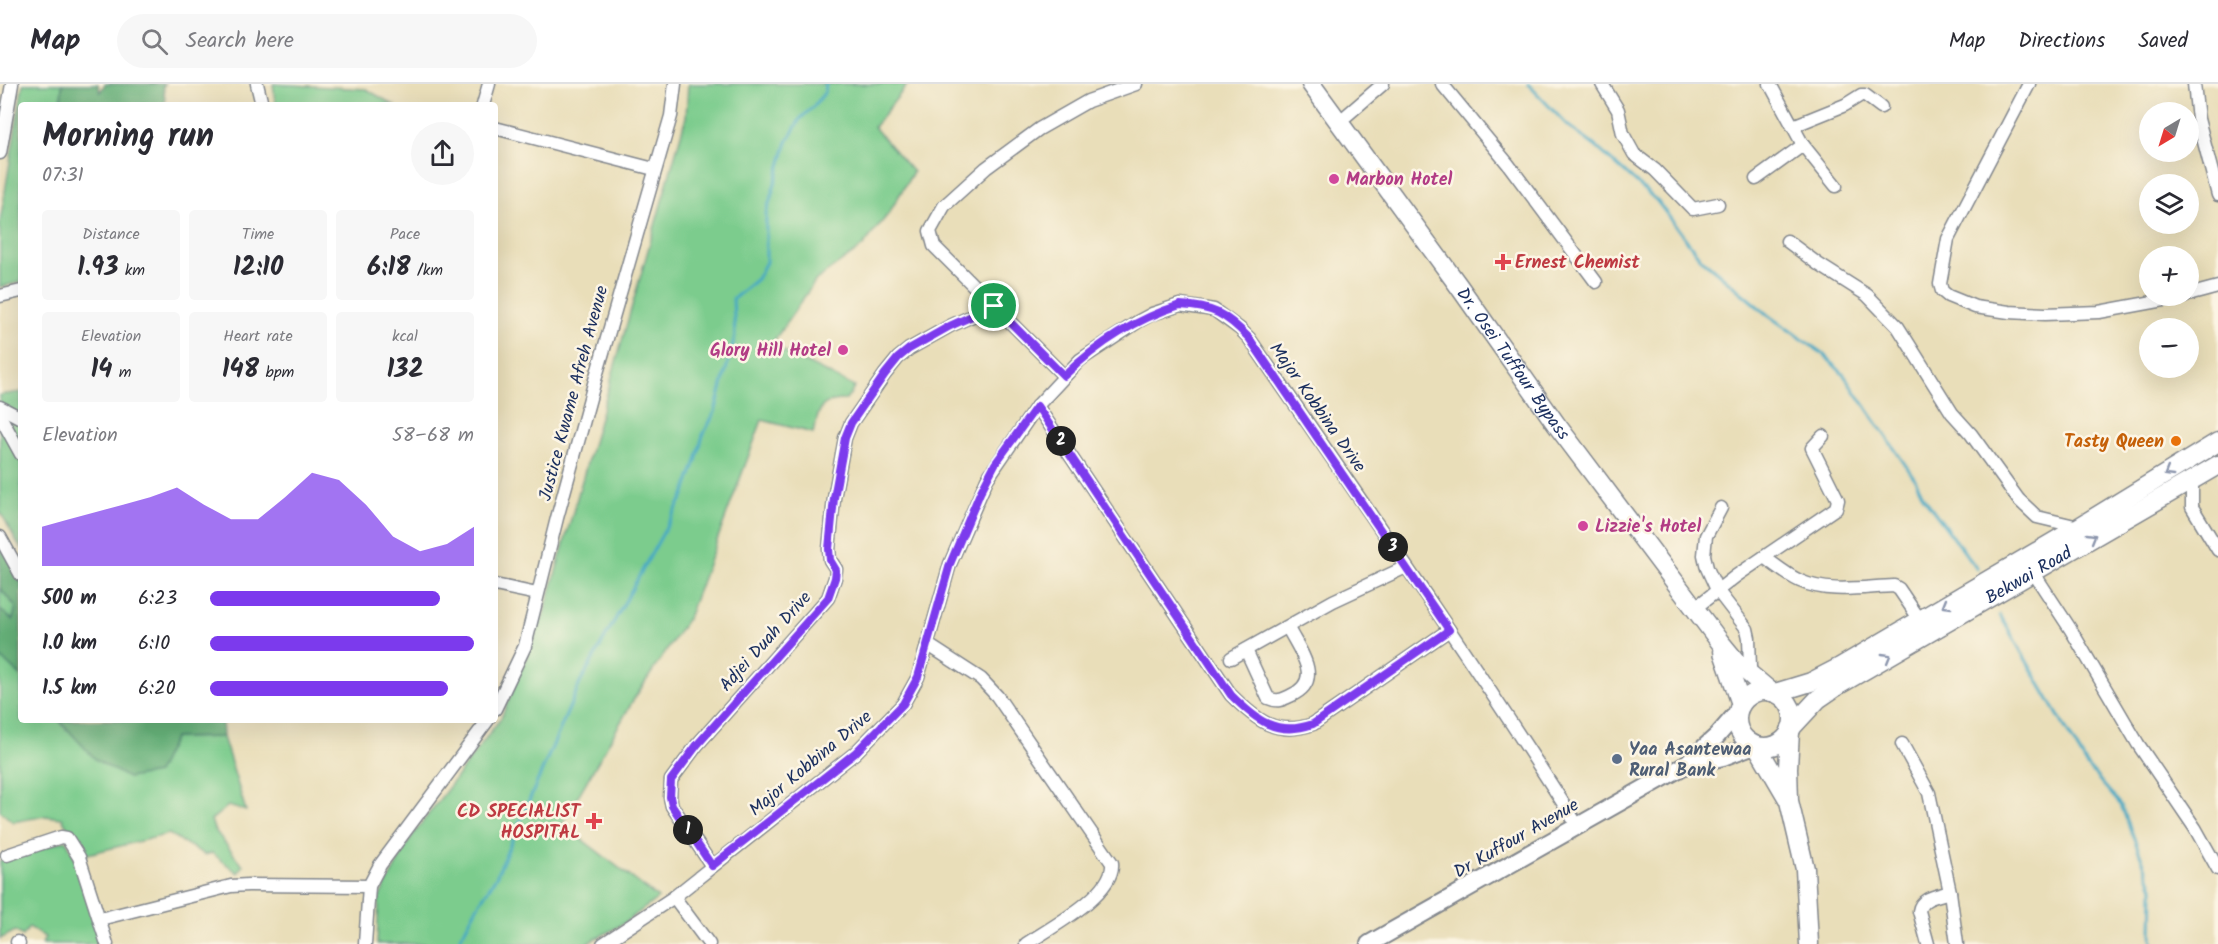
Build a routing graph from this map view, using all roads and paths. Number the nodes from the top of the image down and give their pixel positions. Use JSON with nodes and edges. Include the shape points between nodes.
{"nodes":[{"id":1,"x":12,"y":84,"type":"edge"},
{"id":2,"x":257,"y":84,"type":"edge"},
{"id":3,"x":489,"y":84,"type":"edge"},
{"id":4,"x":675,"y":84,"type":"edge"},
{"id":5,"x":1136,"y":84,"type":"edge"},
{"id":6,"x":1311,"y":84,"type":"edge"},
{"id":7,"x":1383,"y":84,"type":"edge"},
{"id":8,"x":1442,"y":84,"type":"edge"},
{"id":9,"x":1602,"y":84,"type":"edge"},
{"id":10,"x":1770,"y":84,"type":"edge"},
{"id":11,"x":2029,"y":84,"type":"edge"},
{"id":12,"x":2194,"y":84,"type":"edge"},
{"id":13,"x":261,"y":102,"type":"edge"},
{"id":14,"x":484,"y":102,"type":"edge"},
{"id":15,"x":1881,"y":107,"type":"dead end"},
{"id":16,"x":1339,"y":122,"type":"junction"},
{"id":17,"x":1792,"y":126,"type":"junction"},
{"id":18,"x":498,"y":129,"type":"edge"},
{"id":19,"x":1803,"y":144,"type":"junction"},
{"id":20,"x":0,"y":151,"type":"edge"},
{"id":21,"x":654,"y":169,"type":"junction"},
{"id":22,"x":1755,"y":178,"type":"dead end"},
{"id":23,"x":1836,"y":186,"type":"dead end"},
{"id":24,"x":2218,"y":195,"type":"edge"},
{"id":25,"x":1718,"y":204,"type":"dead end"},
{"id":26,"x":1787,"y":241,"type":"dead end"},
{"id":27,"x":1596,"y":282,"type":"dead end"},
{"id":28,"x":2218,"y":287,"type":"edge"},
{"id":29,"x":18,"y":292,"type":"edge"},
{"id":30,"x":2199,"y":292,"type":"edge"},
{"id":31,"x":0,"y":296,"type":"edge"},
{"id":32,"x":2139,"y":304,"type":"edge"},
{"id":33,"x":994,"y":306,"type":"junction"},
{"id":34,"x":1064,"y":376,"type":"junction"},
{"id":35,"x":1037,"y":406,"type":"junction"},
{"id":36,"x":0,"y":407,"type":"edge"},
{"id":37,"x":0,"y":416,"type":"edge"},
{"id":38,"x":18,"y":416,"type":"edge"},
{"id":39,"x":1823,"y":436,"type":"dead end"},
{"id":40,"x":2218,"y":442,"type":"edge"},
{"id":41,"x":18,"y":449,"type":"edge"},
{"id":42,"x":2218,"y":465,"type":"edge"},
{"id":43,"x":2192,"y":479,"type":"junction"},
{"id":44,"x":2167,"y":494,"type":"junction"},
{"id":45,"x":2192,"y":507,"type":"junction"},
{"id":46,"x":1721,"y":508,"type":"dead end"},
{"id":47,"x":2079,"y":527,"type":"junction"},
{"id":48,"x":0,"y":537,"type":"edge"},
{"id":49,"x":2218,"y":550,"type":"edge"},
{"id":50,"x":1764,"y":557,"type":"junction"},
{"id":51,"x":1406,"y":567,"type":"junction"},
{"id":52,"x":18,"y":570,"type":"edge"},
{"id":53,"x":2033,"y":572,"type":"junction"},
{"id":54,"x":498,"y":586,"type":"edge"},
{"id":55,"x":1717,"y":590,"type":"junction"},
{"id":56,"x":537,"y":594,"type":"junction"},
{"id":57,"x":1695,"y":608,"type":"junction"},
{"id":58,"x":1920,"y":620,"type":"junction"},
{"id":59,"x":1288,"y":628,"type":"junction"},
{"id":60,"x":1449,"y":630,"type":"junction"},
{"id":61,"x":927,"y":644,"type":"junction"},
{"id":62,"x":1723,"y":645,"type":"junction"},
{"id":63,"x":1246,"y":650,"type":"junction"},
{"id":64,"x":1231,"y":658,"type":"dead end"},
{"id":65,"x":1750,"y":668,"type":"junction"},
{"id":66,"x":1811,"y":682,"type":"junction"},
{"id":67,"x":1837,"y":686,"type":"junction"},
{"id":68,"x":1773,"y":692,"type":"junction"},
{"id":69,"x":498,"y":703,"type":"edge"},
{"id":70,"x":1739,"y":708,"type":"junction"},
{"id":71,"x":486,"y":723,"type":"edge"},
{"id":72,"x":1791,"y":730,"type":"junction"},
{"id":73,"x":1902,"y":744,"type":"dead end"},
{"id":74,"x":1756,"y":746,"type":"junction"},
{"id":75,"x":1684,"y":766,"type":"junction"},
{"id":76,"x":1789,"y":794,"type":"junction"},
{"id":77,"x":1576,"y":825,"type":"junction"},
{"id":78,"x":7,"y":855,"type":"dead end"},
{"id":79,"x":712,"y":866,"type":"junction"},
{"id":80,"x":2218,"y":869,"type":"edge"},
{"id":81,"x":369,"y":886,"type":"junction"},
{"id":82,"x":1950,"y":892,"type":"junction"},
{"id":83,"x":674,"y":897,"type":"junction"},
{"id":84,"x":100,"y":919,"type":"junction"},
{"id":85,"x":107,"y":944,"type":"edge"},
{"id":86,"x":365,"y":944,"type":"edge"},
{"id":87,"x":603,"y":944,"type":"edge"},
{"id":88,"x":709,"y":944,"type":"edge"},
{"id":89,"x":1026,"y":944,"type":"edge"},
{"id":90,"x":1369,"y":944,"type":"edge"},
{"id":91,"x":1809,"y":944,"type":"edge"},
{"id":92,"x":1928,"y":944,"type":"edge"},
{"id":93,"x":1957,"y":944,"type":"edge"}],
"edges":[{"from":1,"to":20,"type":"street"},
{"from":2,"to":13,"type":"street"},
{"from":3,"to":14,"type":"street"},
{"from":4,"to":21,"type":"street","name":"Justice Kwame Afreh Avenue","via":[[671,116]]},
{"from":5,"to":33,"type":"street","via":[[1088,101],[1039,129],[986,168],[937,215],[930,231],[934,246]]},
{"from":6,"to":16,"type":"highway","name":"Dr. Osei Tuffour Bypass"},
{"from":7,"to":16,"type":"street"},
{"from":8,"to":27,"type":"street"},
{"from":9,"to":25,"type":"street","via":[[1618,110],[1623,134],[1634,154],[1693,209]]},
{"from":10,"to":17,"type":"street"},
{"from":11,"to":32,"type":"street","via":[[1948,239],[1942,291],[1975,307],[2009,312],[2099,312]]},
{"from":12,"to":24,"type":"street","via":[[2198,119]]},
{"from":15,"to":17,"type":"street","via":[[1861,95]]},
{"from":16,"to":57,"type":"highway","name":"Dr. Osei Tuffour Bypass","via":[[1556,424]]},
{"from":17,"to":19,"type":"street"},
{"from":18,"to":21,"type":"street"},
{"from":19,"to":22,"type":"street"},
{"from":19,"to":23,"type":"street"},
{"from":21,"to":56,"type":"street","name":"Justice Kwame Afreh Avenue"},
{"from":26,"to":47,"type":"street","via":[[1867,295],[1893,321],[1952,413],[2018,500],[2037,517]]},
{"from":28,"to":30,"type":"street"},
{"from":29,"to":31,"type":"street"},
{"from":33,"to":34,"type":"street"},
{"from":33,"to":79,"type":"street","name":"Adjei Duah Drive","via":[[909,349],[885,374],[851,423],[834,498],[829,549],[836,570],[828,598],[697,745],[671,780],[672,806]]},
{"from":34,"to":35,"type":"street","name":"Major Kobbina Drive"},
{"from":34,"to":51,"type":"street","name":"Major Kobbina Drive","via":[[1102,344],[1152,314],[1180,305],[1214,310],[1249,338]]},
{"from":35,"to":60,"type":"street","via":[[1231,695],[1269,726],[1279,729],[1313,724]]},
{"from":35,"to":61,"type":"street","name":"Major Kobbina Drive","via":[[995,464],[980,493],[950,564]]},
{"from":36,"to":38,"type":"street"},
{"from":37,"to":41,"type":"street"},
{"from":39,"to":50,"type":"street","via":[[1812,448],[1838,500],[1836,508]]},
{"from":40,"to":47,"type":"highway","name":"Bekwai Road","one_way":true},
{"from":42,"to":43,"type":"highway","name":"Bekwai Road"},
{"from":43,"to":44,"type":"highway","name":"Bekwai Road"},
{"from":43,"to":45,"type":"street"},
{"from":44,"to":45,"type":"street"},
{"from":53,"to":44,"type":"highway","name":"Bekwai Road","one_way":true},
{"from":45,"to":49,"type":"street"},
{"from":46,"to":55,"type":"street","via":[[1706,536],[1704,555]]},
{"from":47,"to":58,"type":"highway","name":"Bekwai Road","one_way":true},
{"from":48,"to":52,"type":"street"},
{"from":50,"to":55,"type":"street"},
{"from":50,"to":58,"type":"street","via":[[1805,583],[1832,588],[1894,586]]},
{"from":51,"to":59,"type":"street","via":[[1333,601]]},
{"from":51,"to":60,"type":"street","name":"Major Kobbina Drive"},
{"from":67,"to":53,"type":"highway","name":"Bekwai Road","one_way":true},
{"from":53,"to":80,"type":"street"},
{"from":54,"to":56,"type":"street"},
{"from":55,"to":57,"type":"street"},
{"from":55,"to":65,"type":"street","via":[[1747,629]]},
{"from":56,"to":69,"type":"street","name":"Justice Kwame Afreh Avenue","via":[[525,646]]},
{"from":57,"to":62,"type":"highway","name":"Dr. Osei Tuffour Bypass"},
{"from":58,"to":66,"type":"highway","name":"Bekwai Road"},
{"from":59,"to":63,"type":"street"},
{"from":59,"to":63,"type":"street","via":[[1308,671],[1308,682],[1301,691],[1282,700],[1268,698]]},
{"from":60,"to":77,"type":"street","name":"Major Kobbina Drive"},
{"from":61,"to":79,"type":"street","name":"Major Kobbina Drive","via":[[912,689],[876,734]]},
{"from":61,"to":89,"type":"street","via":[[972,673],[997,696],[1112,863],[1108,881],[1094,898]]},
{"from":62,"to":65,"type":"highway"},
{"from":62,"to":68,"type":"highway","name":"Dr. Osei Tuffour Bypass","via":[[1739,665]]},
{"from":62,"to":70,"type":"highway","name":"Dr. Osei Tuffour Bypass"},
{"from":63,"to":64,"type":"street"},
{"from":65,"to":66,"type":"highway","via":[[1768,678]]},
{"from":66,"to":68,"type":"highway","name":"Bekwai Road"},
{"from":67,"to":72,"type":"highway","via":[[1818,699]]},
{"from":67,"to":76,"type":"highway","via":[[1803,730]]},
{"from":68,"to":70,"type":"highway","via":[[1759,691]]},
{"from":68,"to":72,"type":"highway","via":[[1788,704],[1793,720]]},
{"from":70,"to":74,"type":"highway","via":[[1736,721],[1742,736]]},
{"from":70,"to":75,"type":"main road","via":[[1717,736]]},
{"from":71,"to":81,"type":"street","via":[[380,865]]},
{"from":72,"to":74,"type":"highway","via":[[1777,745]]},
{"from":72,"to":76,"type":"highway"},
{"from":73,"to":82,"type":"street","via":[[1929,793]]},
{"from":74,"to":75,"type":"main road"},
{"from":74,"to":76,"type":"highway"},
{"from":75,"to":77,"type":"main road","name":"Dr Kuffour Avenue"},
{"from":76,"to":91,"type":"highway","via":[[1805,869]]},
{"from":77,"to":90,"type":"main road","name":"Dr Kuffour Avenue"},
{"from":78,"to":84,"type":"street","via":[[67,838],[78,857]]},
{"from":79,"to":83,"type":"street","name":"Major Kobbina Drive"},
{"from":81,"to":84,"type":"street","via":[[231,886]]},
{"from":81,"to":86,"type":"street"},
{"from":82,"to":92,"type":"street","via":[[1926,899],[1919,906]]},
{"from":82,"to":93,"type":"street"},
{"from":83,"to":87,"type":"street","name":"Major Kobbina Drive"},
{"from":83,"to":88,"type":"street"},
{"from":84,"to":85,"type":"street"}]}
